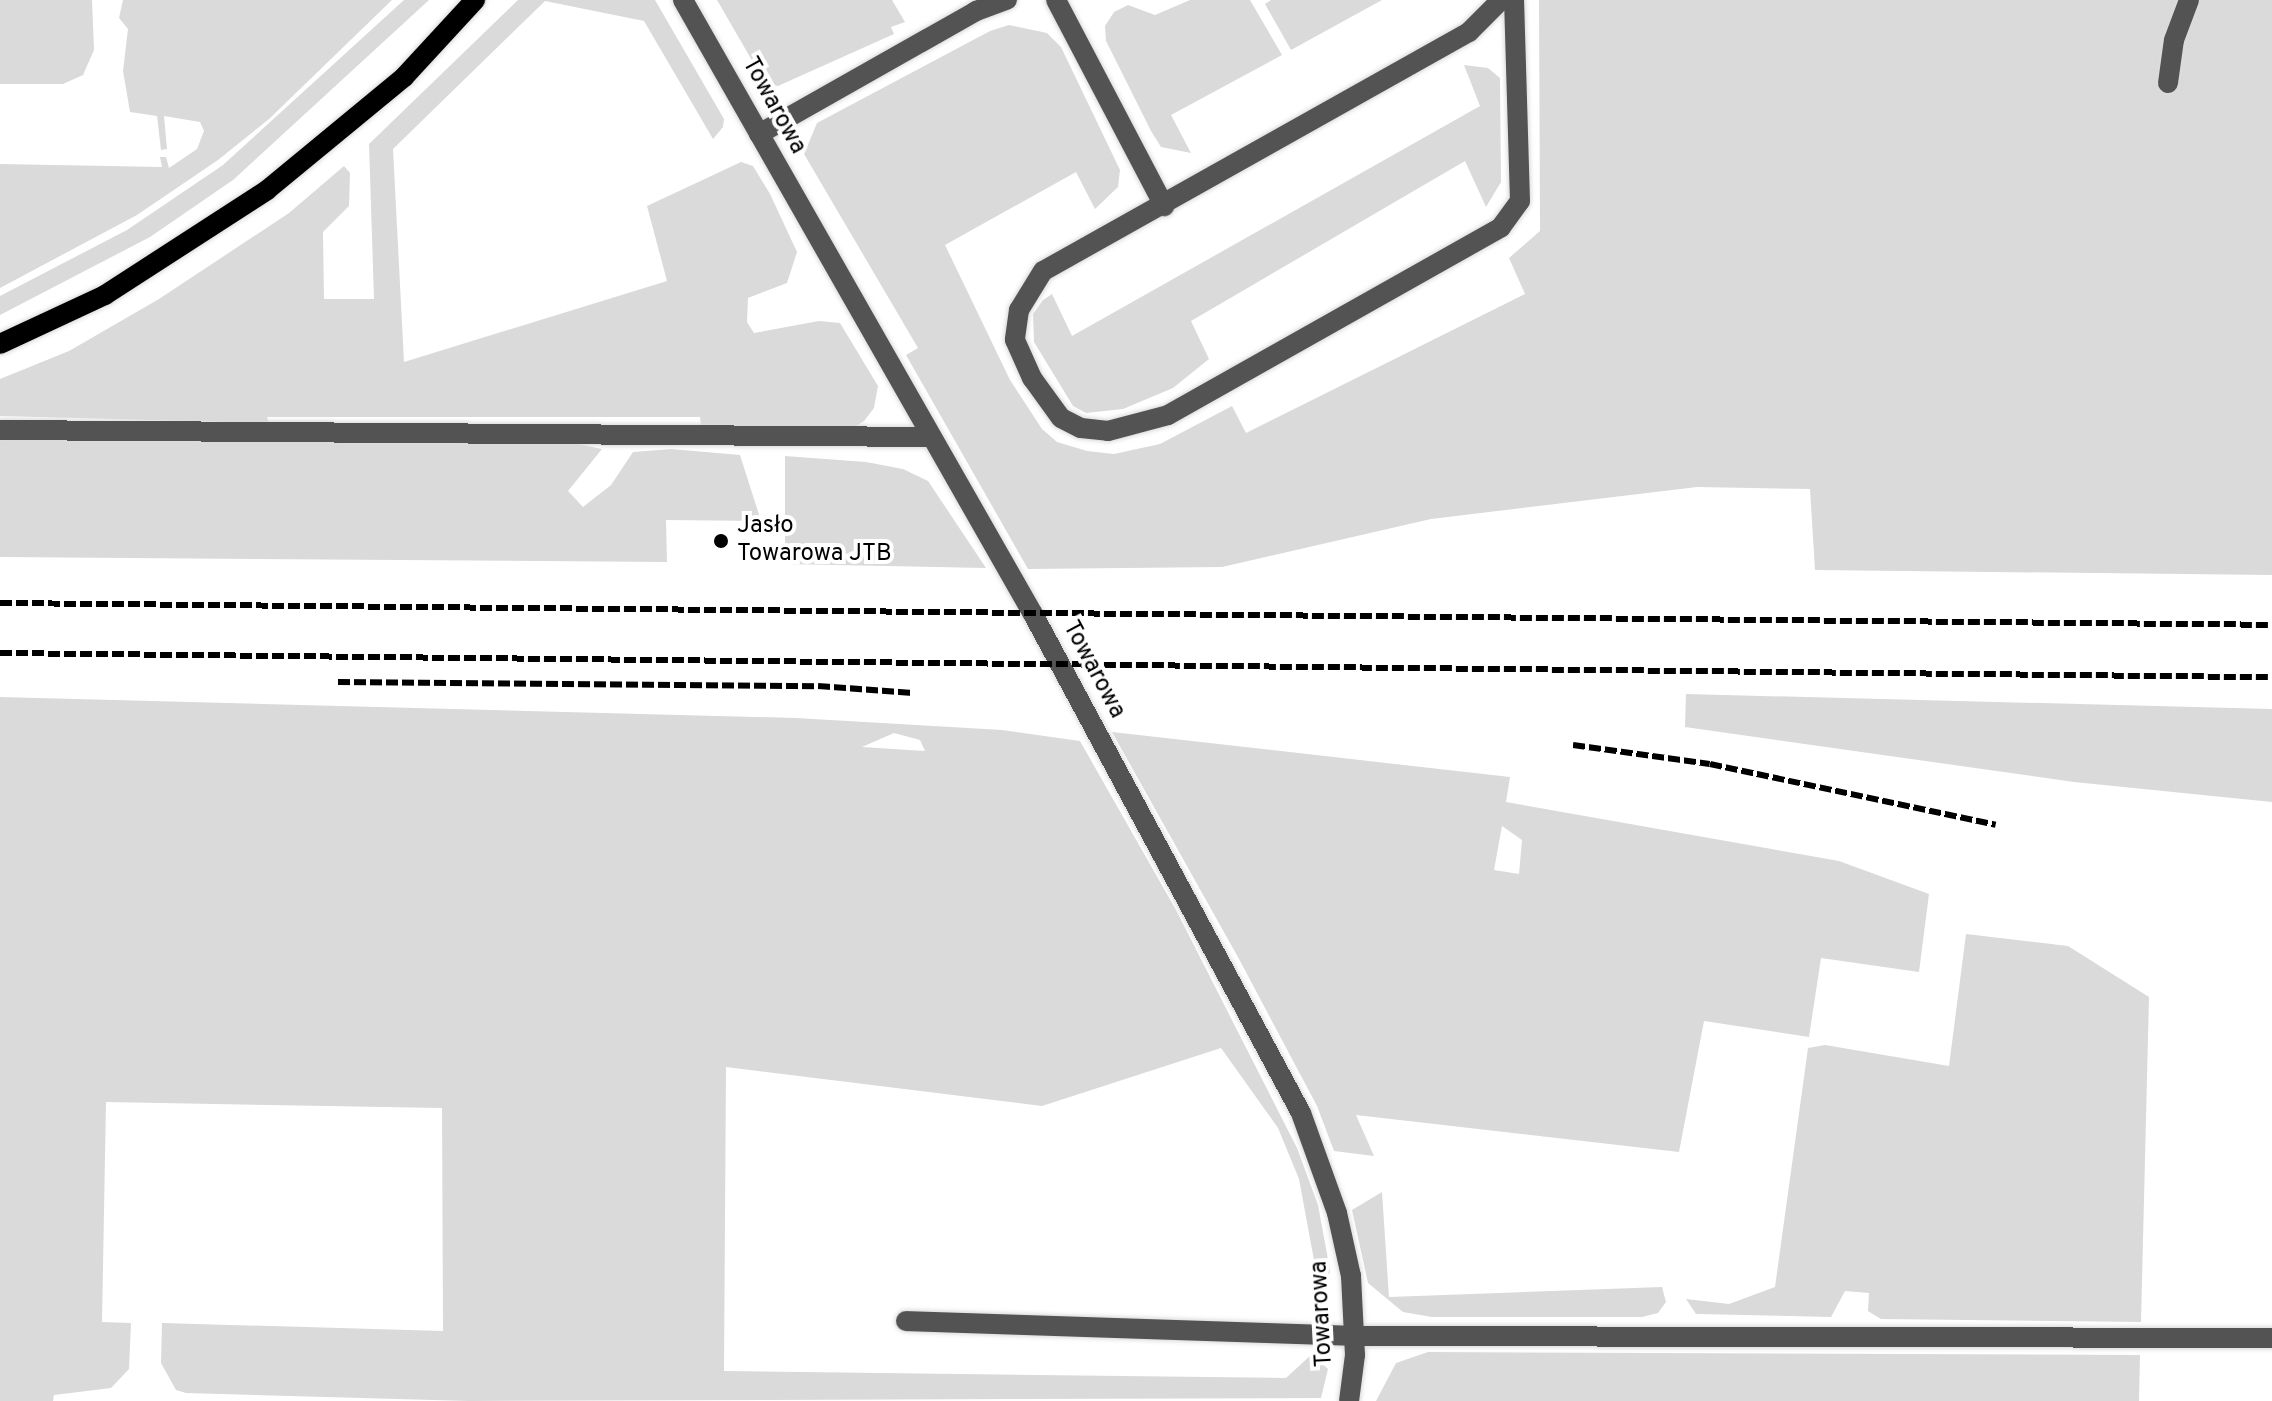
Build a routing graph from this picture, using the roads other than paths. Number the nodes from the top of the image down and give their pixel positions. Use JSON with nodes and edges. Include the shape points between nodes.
{"nodes":[{"id":1,"x":475,"y":0,"type":"edge"},
{"id":2,"x":683,"y":0,"type":"edge"},
{"id":3,"x":1007,"y":0,"type":"edge"},
{"id":4,"x":1056,"y":0,"type":"edge"},
{"id":5,"x":1501,"y":0,"type":"edge"},
{"id":6,"x":1514,"y":0,"type":"edge"},
{"id":7,"x":2189,"y":0,"type":"edge"},
{"id":8,"x":2168,"y":83,"type":"dead end"},
{"id":9,"x":759,"y":134,"type":"junction"},
{"id":10,"x":1164,"y":206,"type":"junction"},
{"id":11,"x":0,"y":344,"type":"edge"},
{"id":12,"x":0,"y":430,"type":"edge"},
{"id":13,"x":930,"y":437,"type":"junction"},
{"id":14,"x":906,"y":1321,"type":"dead end"},
{"id":15,"x":1355,"y":1336,"type":"junction"},
{"id":16,"x":2272,"y":1338,"type":"edge"},
{"id":17,"x":1349,"y":1401,"type":"edge"}],
"edges":[{"from":1,"to":11,"type":"main road","via":[[404,77],[267,190],[105,295]]},
{"from":2,"to":9,"type":"street","name":"Towarowa"},
{"from":3,"to":9,"type":"street","via":[[976,11]]},
{"from":4,"to":10,"type":"street"},
{"from":5,"to":10,"type":"street","via":[[1469,32]]},
{"from":6,"to":10,"type":"street","via":[[1520,201],[1501,227],[1168,415],[1133,427],[1081,428],[1061,418],[1019,355],[1019,310],[1028,291],[1053,264]]},
{"from":7,"to":8,"type":"street","via":[[2174,40]]},
{"from":9,"to":13,"type":"street","name":"Towarowa"},
{"from":12,"to":13,"type":"street"},
{"from":13,"to":15,"type":"street","name":"Towarowa","via":[[1033,614],[1301,1113],[1347,1253]]},
{"from":14,"to":15,"type":"street"},
{"from":15,"to":16,"type":"street"},
{"from":15,"to":17,"type":"street","name":"Towarowa"}]}
